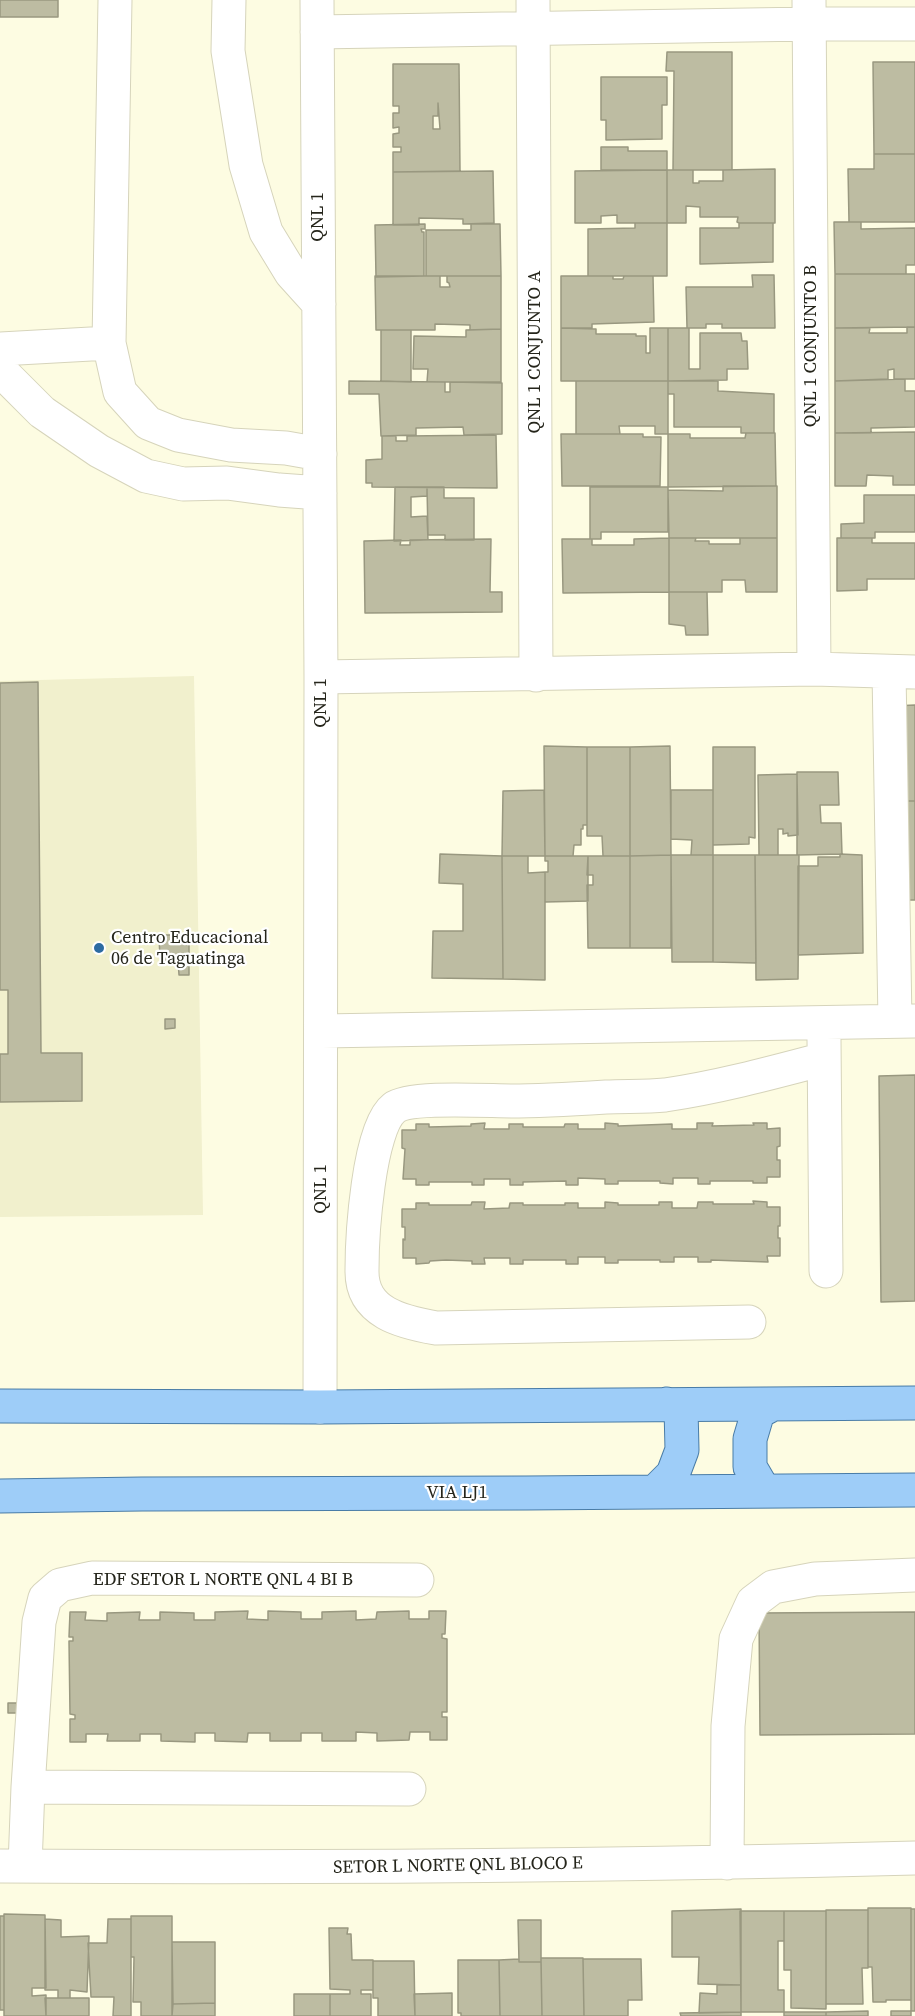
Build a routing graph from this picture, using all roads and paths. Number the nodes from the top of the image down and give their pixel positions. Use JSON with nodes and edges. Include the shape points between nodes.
{"nodes":[{"id":1,"x":115,"y":0,"type":"edge"},
{"id":2,"x":229,"y":0,"type":"edge"},
{"id":3,"x":809,"y":12,"type":"edge"},
{"id":4,"x":533,"y":14,"type":"edge"},
{"id":5,"x":317,"y":16,"type":"edge"},
{"id":6,"x":915,"y":24,"type":"edge"},
{"id":7,"x":319,"y":304,"type":"junction"},
{"id":8,"x":109,"y":343,"type":"junction"},
{"id":9,"x":0,"y":349,"type":"edge"},
{"id":10,"x":0,"y":370,"type":"edge"},
{"id":11,"x":320,"y":454,"type":"junction"},
{"id":12,"x":320,"y":493,"type":"junction"},
{"id":13,"x":814,"y":669,"type":"junction"},
{"id":14,"x":902,"y":672,"type":"edge"},
{"id":15,"x":536,"y":675,"type":"junction"},
{"id":16,"x":321,"y":677,"type":"junction"},
{"id":17,"x":905,"y":1021,"type":"edge"},
{"id":18,"x":823,"y":1022,"type":"junction"},
{"id":19,"x":322,"y":1031,"type":"junction"},
{"id":20,"x":824,"y":1059,"type":"junction"},
{"id":21,"x":826,"y":1271,"type":"dead end"},
{"id":22,"x":748,"y":1322,"type":"dead end"},
{"id":23,"x":915,"y":1402,"type":"edge"},
{"id":24,"x":667,"y":1404,"type":"junction"},
{"id":25,"x":773,"y":1404,"type":"junction"},
{"id":26,"x":0,"y":1406,"type":"edge"},
{"id":27,"x":320,"y":1407,"type":"junction"},
{"id":28,"x":915,"y":1490,"type":"edge"},
{"id":29,"x":764,"y":1491,"type":"junction"},
{"id":30,"x":655,"y":1492,"type":"junction"},
{"id":31,"x":0,"y":1496,"type":"edge"},
{"id":32,"x":915,"y":1575,"type":"edge"},
{"id":33,"x":417,"y":1580,"type":"dead end"},
{"id":34,"x":28,"y":1787,"type":"junction"},
{"id":35,"x":409,"y":1789,"type":"dead end"},
{"id":36,"x":915,"y":1858,"type":"edge"},
{"id":37,"x":727,"y":1863,"type":"junction"},
{"id":38,"x":13,"y":1866,"type":"edge"}],
"edges":[{"from":1,"to":8,"type":"street"},
{"from":2,"to":7,"type":"street","via":[[228,51],[246,165],[266,232],[291,273]]},
{"from":3,"to":4,"type":"street"},
{"from":3,"to":6,"type":"street"},
{"from":3,"to":13,"type":"street","name":"QNL 1 CONJUNTO B"},
{"from":4,"to":5,"type":"street"},
{"from":4,"to":15,"type":"street","name":"QNL 1 CONJUNTO A"},
{"from":5,"to":7,"type":"street","name":"QNL 1"},
{"from":7,"to":11,"type":"street","name":"QNL 1"},
{"from":8,"to":9,"type":"street"},
{"from":8,"to":11,"type":"street","via":[[120,392],[148,423],[178,435],[231,445]]},
{"from":10,"to":12,"type":"street","via":[[42,412],[146,476],[183,484],[227,483]]},
{"from":11,"to":12,"type":"street","name":"QNL 1"},
{"from":12,"to":16,"type":"street","name":"QNL 1"},
{"from":13,"to":14,"type":"street"},
{"from":13,"to":15,"type":"street"},
{"from":14,"to":17,"type":"street"},
{"from":15,"to":16,"type":"street"},
{"from":16,"to":19,"type":"street","name":"QNL 1"},
{"from":17,"to":18,"type":"street"},
{"from":18,"to":19,"type":"street"},
{"from":18,"to":20,"type":"street"},
{"from":19,"to":27,"type":"street","name":"QNL 1"},
{"from":20,"to":21,"type":"street"},
{"from":20,"to":22,"type":"street","via":[[738,1082],[663,1095],[411,1102],[393,1109],[379,1130],[363,1234],[362,1282],[371,1300],[384,1313],[407,1323],[436,1328]]},
{"from":23,"to":25,"type":"main road"},
{"from":24,"to":25,"type":"main road"},
{"from":24,"to":27,"type":"main road"},
{"from":24,"to":30,"type":"main road","via":[[681,1408],[682,1450],[674,1474]]},
{"from":25,"to":29,"type":"main road","via":[[758,1412],[750,1439],[750,1467]]},
{"from":26,"to":27,"type":"main road"},
{"from":28,"to":29,"type":"main road","name":"VIA LJ1"},
{"from":29,"to":30,"type":"main road","name":"VIA LJ1"},
{"from":30,"to":31,"type":"main road","name":"VIA LJ1"},
{"from":32,"to":37,"type":"street","via":[[815,1579],[773,1587],[753,1602],[736,1639],[728,1726]]},
{"from":33,"to":34,"type":"street","name":"EDF SETOR L NORTE QNL 4 BI B","via":[[92,1578],[60,1585],[45,1598],[39,1622]]},
{"from":34,"to":35,"type":"street"},
{"from":34,"to":38,"type":"street","name":"EDF SETOR L NORTE QNL 4 BI B"},
{"from":36,"to":37,"type":"street","name":"SETOR L NORTE QNL BLOCO E"},
{"from":37,"to":38,"type":"street","name":"SETOR L NORTE QNL BLOCO E","via":[[284,1868]]}]}
